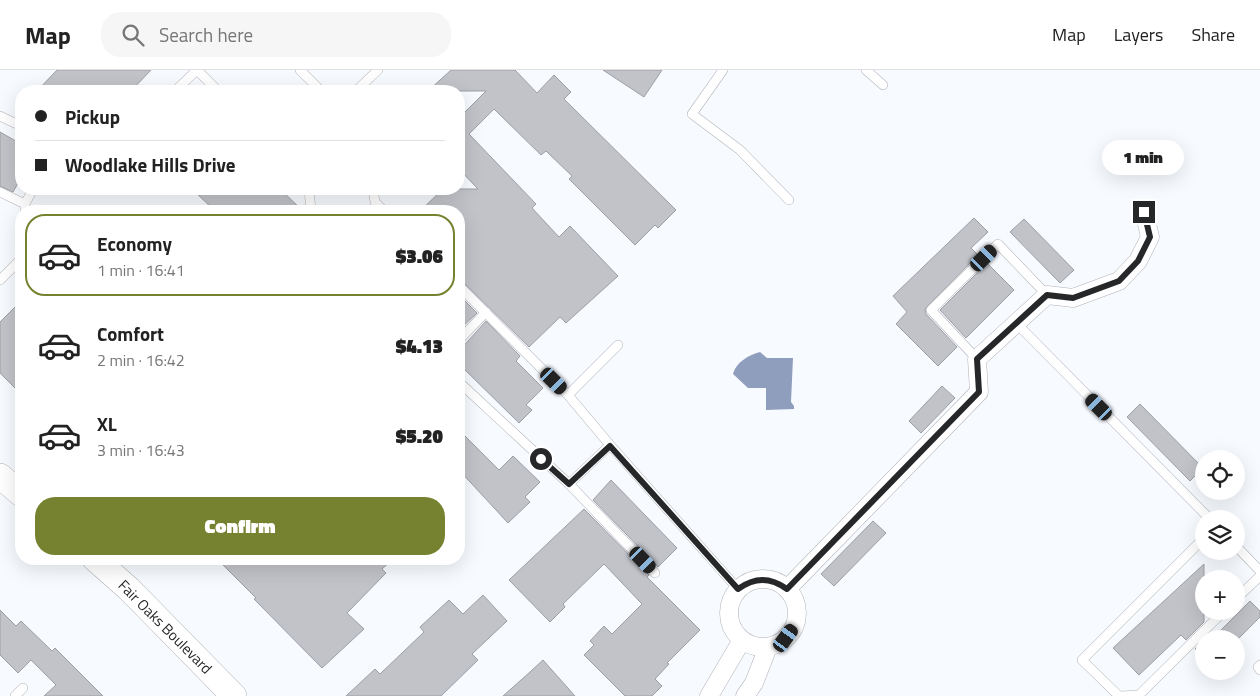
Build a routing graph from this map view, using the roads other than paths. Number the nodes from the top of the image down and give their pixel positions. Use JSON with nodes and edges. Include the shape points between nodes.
{"nodes":[{"id":1,"x":300,"y":70,"type":"edge"},
{"id":2,"x":378,"y":70,"type":"edge"},
{"id":3,"x":723,"y":70,"type":"edge"},
{"id":4,"x":866,"y":70,"type":"edge"},
{"id":5,"x":181,"y":85,"type":"edge"},
{"id":6,"x":212,"y":85,"type":"edge"},
{"id":7,"x":315,"y":85,"type":"edge"},
{"id":8,"x":362,"y":85,"type":"edge"},
{"id":9,"x":883,"y":85,"type":"dead end"},
{"id":10,"x":0,"y":116,"type":"edge"},
{"id":11,"x":15,"y":123,"type":"edge"},
{"id":12,"x":0,"y":192,"type":"edge"},
{"id":13,"x":789,"y":200,"type":"dead end"},
{"id":14,"x":20,"y":205,"type":"edge"},
{"id":15,"x":1144,"y":212,"type":"dead end"},
{"id":16,"x":15,"y":265,"type":"edge"},
{"id":17,"x":0,"y":280,"type":"edge"},
{"id":18,"x":465,"y":292,"type":"edge"},
{"id":19,"x":1047,"y":295,"type":"junction"},
{"id":20,"x":486,"y":312,"type":"junction"},
{"id":21,"x":1016,"y":323,"type":"junction"},
{"id":22,"x":465,"y":334,"type":"edge"},
{"id":23,"x":618,"y":345,"type":"dead end"},
{"id":24,"x":977,"y":359,"type":"junction"},
{"id":25,"x":465,"y":388,"type":"edge"},
{"id":26,"x":568,"y":394,"type":"junction"},
{"id":27,"x":610,"y":446,"type":"junction"},
{"id":28,"x":0,"y":476,"type":"edge"},
{"id":29,"x":569,"y":484,"type":"junction"},
{"id":30,"x":15,"y":489,"type":"edge"},
{"id":31,"x":1201,"y":510,"type":"edge"},
{"id":32,"x":1195,"y":547,"type":"edge"},
{"id":33,"x":1245,"y":555,"type":"edge"},
{"id":34,"x":102,"y":565,"type":"edge"},
{"id":35,"x":1260,"y":571,"type":"edge"},
{"id":36,"x":655,"y":573,"type":"dead end"},
{"id":37,"x":1260,"y":576,"type":"edge"},
{"id":38,"x":738,"y":589,"type":"junction"},
{"id":39,"x":787,"y":589,"type":"junction"},
{"id":40,"x":1245,"y":590,"type":"edge"},
{"id":41,"x":1215,"y":620,"type":"edge"},
{"id":42,"x":742,"y":640,"type":"junction"},
{"id":43,"x":768,"y":647,"type":"junction"},
{"id":44,"x":1260,"y":665,"type":"edge"},
{"id":45,"x":1260,"y":670,"type":"edge"},
{"id":46,"x":23,"y":688,"type":"dead end"},
{"id":47,"x":15,"y":696,"type":"edge"},
{"id":48,"x":234,"y":696,"type":"edge"},
{"id":49,"x":709,"y":696,"type":"edge"},
{"id":50,"x":745,"y":696,"type":"edge"},
{"id":51,"x":1120,"y":696,"type":"edge"}],
"edges":[{"from":1,"to":7,"type":"lane"},
{"from":2,"to":8,"type":"lane"},
{"from":3,"to":13,"type":"lane","via":[[692,114],[740,150]]},
{"from":4,"to":9,"type":"lane"},
{"from":5,"to":6,"type":"lane","via":[[197,70]]},
{"from":10,"to":11,"type":"lane"},
{"from":12,"to":14,"type":"lane"},
{"from":15,"to":19,"type":"street","via":[[1150,237],[1138,261],[1119,281],[1073,298]]},
{"from":16,"to":17,"type":"lane"},
{"from":18,"to":20,"type":"lane"},
{"from":19,"to":21,"type":"street"},
{"from":19,"to":24,"type":"lane","via":[[998,244],[931,310]]},
{"from":20,"to":22,"type":"lane"},
{"from":20,"to":26,"type":"lane"},
{"from":21,"to":24,"type":"street"},
{"from":21,"to":31,"type":"lane"},
{"from":23,"to":26,"type":"lane"},
{"from":24,"to":39,"type":"street","via":[[979,392]]},
{"from":25,"to":29,"type":"lane"},
{"from":26,"to":27,"type":"lane"},
{"from":27,"to":29,"type":"lane"},
{"from":27,"to":38,"type":"lane"},
{"from":28,"to":30,"type":"main road"},
{"from":29,"to":36,"type":"lane"},
{"from":32,"to":51,"type":"lane","via":[[1082,660]]},
{"from":33,"to":35,"type":"lane"},
{"from":34,"to":48,"type":"main road","name":"Fair Oaks Boulevard"},
{"from":37,"to":40,"type":"lane"},
{"from":38,"to":39,"type":"street","via":[[752,581],[768,579]]},
{"from":38,"to":42,"type":"street","via":[[729,610],[734,632]]},
{"from":39,"to":43,"type":"street","via":[[795,603],[793,629],[778,644]]},
{"from":41,"to":51,"type":"lane","via":[[1139,695]]},
{"from":42,"to":43,"type":"street"},
{"from":42,"to":49,"type":"street"},
{"from":43,"to":50,"type":"street","via":[[754,683]]},
{"from":44,"to":45,"type":"lane"},
{"from":46,"to":47,"type":"lane"}]}
